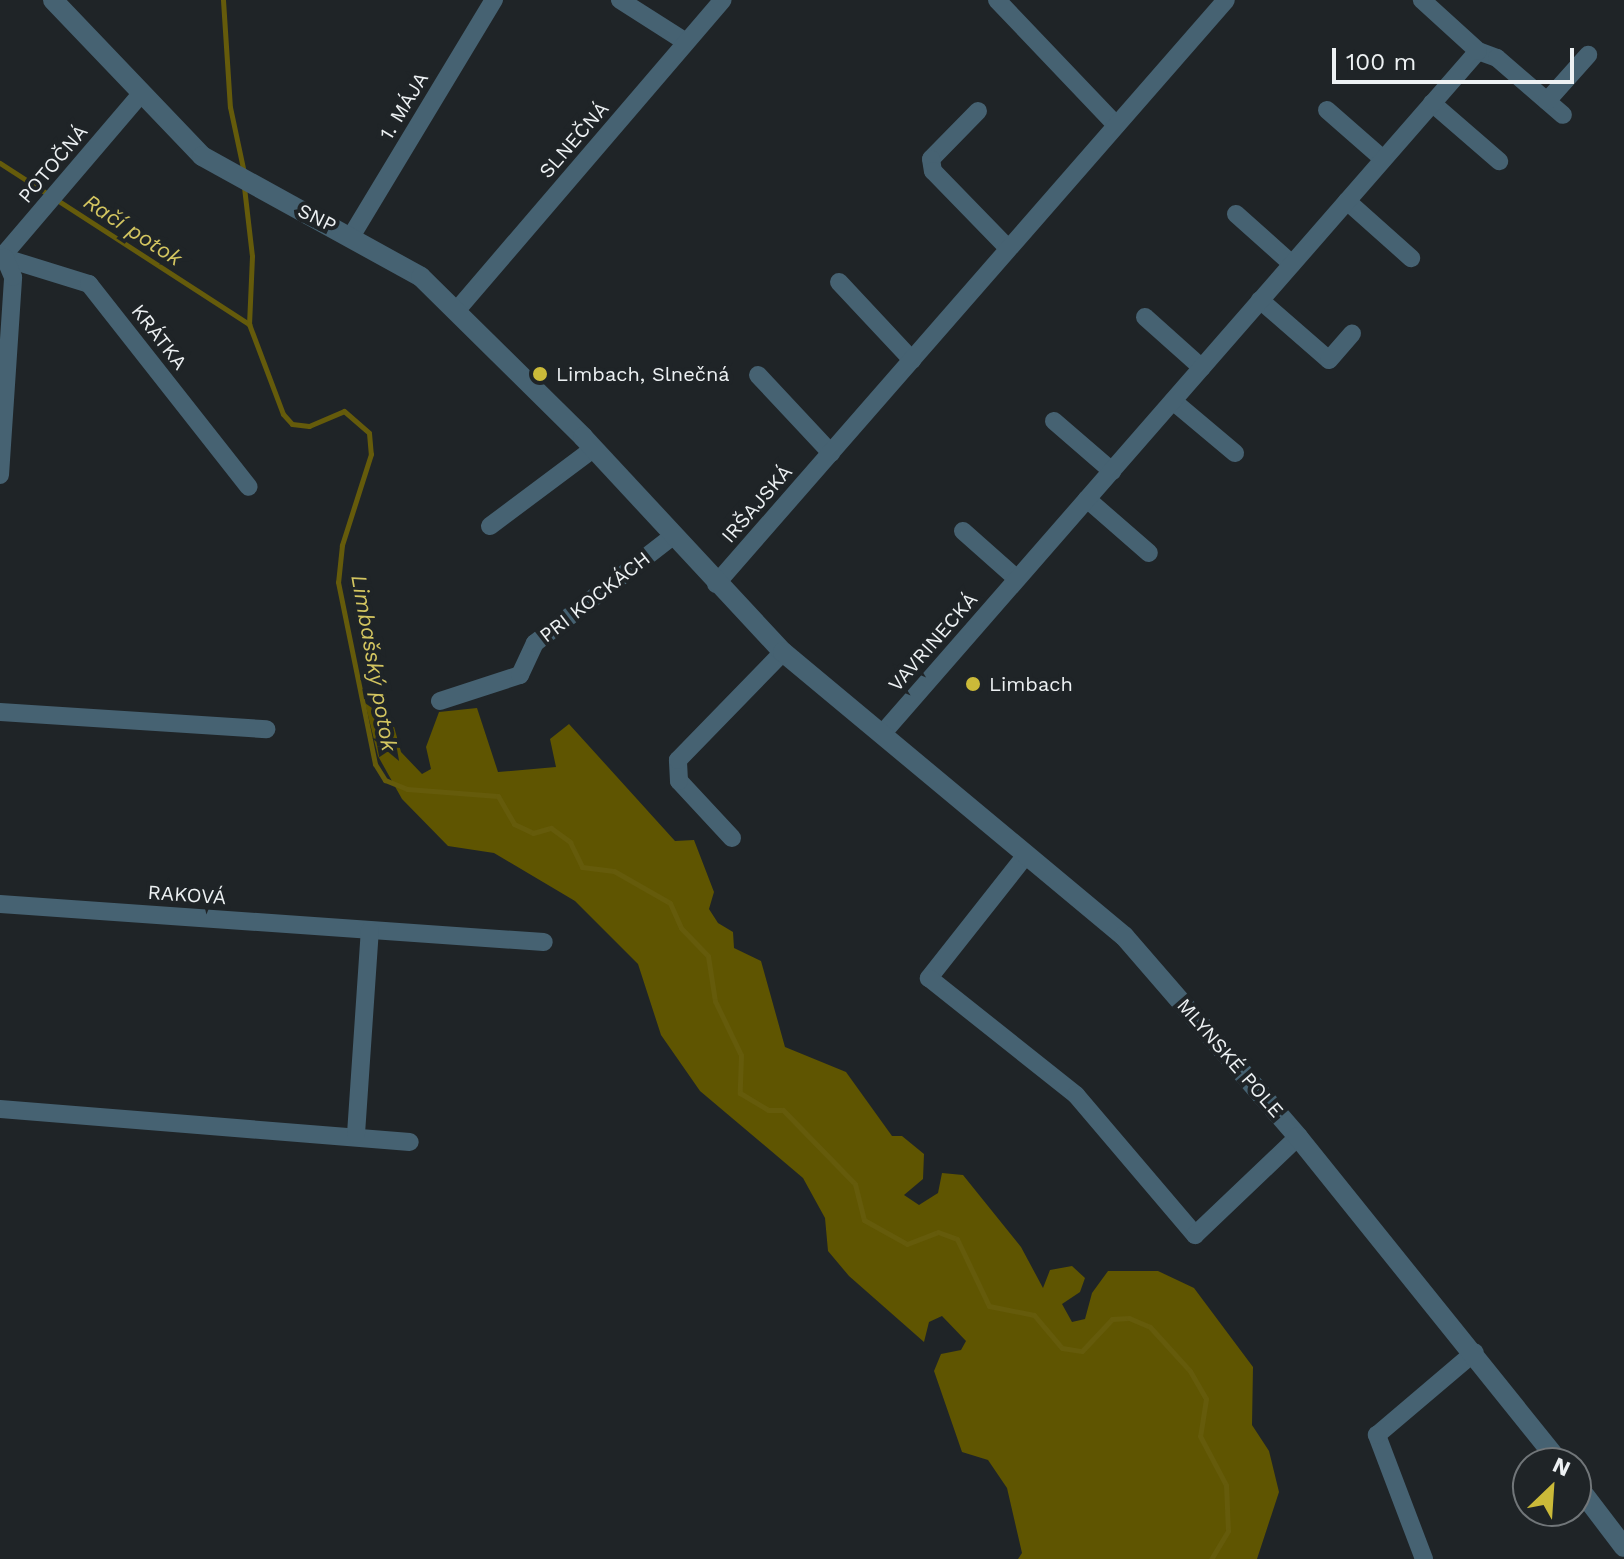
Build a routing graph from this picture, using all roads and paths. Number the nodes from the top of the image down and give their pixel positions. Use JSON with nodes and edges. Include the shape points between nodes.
{"nodes":[{"id":1,"x":53,"y":0,"type":"edge"},
{"id":2,"x":494,"y":0,"type":"edge"},
{"id":3,"x":620,"y":0,"type":"edge"},
{"id":4,"x":723,"y":0,"type":"edge"},
{"id":5,"x":997,"y":0,"type":"edge"},
{"id":6,"x":1422,"y":0,"type":"edge"},
{"id":7,"x":1216,"y":4,"type":"edge"},
{"id":8,"x":686,"y":42,"type":"junction"},
{"id":9,"x":1478,"y":51,"type":"junction"},
{"id":10,"x":1588,"y":55,"type":"dead end"},
{"id":11,"x":139,"y":96,"type":"junction"},
{"id":12,"x":1547,"y":101,"type":"junction"},
{"id":13,"x":1432,"y":103,"type":"junction"},
{"id":14,"x":1327,"y":110,"type":"dead end"},
{"id":15,"x":978,"y":111,"type":"dead end"},
{"id":16,"x":1563,"y":115,"type":"dead end"},
{"id":17,"x":1116,"y":125,"type":"junction"},
{"id":18,"x":1383,"y":159,"type":"junction"},
{"id":19,"x":1499,"y":161,"type":"dead end"},
{"id":20,"x":1347,"y":201,"type":"junction"},
{"id":21,"x":1236,"y":214,"type":"dead end"},
{"id":22,"x":352,"y":235,"type":"junction"},
{"id":23,"x":1007,"y":247,"type":"junction"},
{"id":24,"x":2,"y":258,"type":"edge"},
{"id":25,"x":1411,"y":258,"type":"dead end"},
{"id":26,"x":1292,"y":264,"type":"junction"},
{"id":27,"x":839,"y":282,"type":"dead end"},
{"id":28,"x":1260,"y":300,"type":"junction"},
{"id":29,"x":457,"y":310,"type":"junction"},
{"id":30,"x":1145,"y":317,"type":"dead end"},
{"id":31,"x":1352,"y":334,"type":"dead end"},
{"id":32,"x":912,"y":360,"type":"junction"},
{"id":33,"x":1202,"y":368,"type":"junction"},
{"id":34,"x":758,"y":375,"type":"dead end"},
{"id":35,"x":1173,"y":401,"type":"junction"},
{"id":36,"x":1054,"y":421,"type":"dead end"},
{"id":37,"x":588,"y":443,"type":"junction"},
{"id":38,"x":831,"y":453,"type":"junction"},
{"id":39,"x":1235,"y":453,"type":"dead end"},
{"id":40,"x":1112,"y":471,"type":"junction"},
{"id":41,"x":0,"y":475,"type":"edge"},
{"id":42,"x":249,"y":487,"type":"dead end"},
{"id":43,"x":1087,"y":499,"type":"junction"},
{"id":44,"x":490,"y":526,"type":"dead end"},
{"id":45,"x":963,"y":531,"type":"dead end"},
{"id":46,"x":673,"y":536,"type":"junction"},
{"id":47,"x":1149,"y":553,"type":"dead end"},
{"id":48,"x":1017,"y":579,"type":"junction"},
{"id":49,"x":716,"y":584,"type":"junction"},
{"id":50,"x":783,"y":652,"type":"junction"},
{"id":51,"x":440,"y":701,"type":"dead end"},
{"id":52,"x":0,"y":712,"type":"edge"},
{"id":53,"x":266,"y":729,"type":"dead end"},
{"id":54,"x":882,"y":734,"type":"junction"},
{"id":55,"x":732,"y":838,"type":"dead end"},
{"id":56,"x":1026,"y":855,"type":"junction"},
{"id":57,"x":0,"y":904,"type":"edge"},
{"id":58,"x":370,"y":930,"type":"junction"},
{"id":59,"x":544,"y":942,"type":"dead end"},
{"id":60,"x":0,"y":1109,"type":"edge"},
{"id":61,"x":356,"y":1134,"type":"junction"},
{"id":62,"x":1298,"y":1137,"type":"junction"},
{"id":63,"x":410,"y":1142,"type":"dead end"},
{"id":64,"x":1475,"y":1352,"type":"junction"},
{"id":65,"x":1548,"y":1447,"type":"edge"},
{"id":66,"x":1592,"y":1505,"type":"edge"},
{"id":67,"x":1624,"y":1547,"type":"edge"},
{"id":68,"x":1424,"y":1559,"type":"edge"}],
"edges":[{"from":1,"to":11,"type":"street","name":"SNP"},
{"from":2,"to":22,"type":"street","name":"1. MÁJA"},
{"from":3,"to":8,"type":"street"},
{"from":4,"to":8,"type":"street","name":"SLNEČNÁ"},
{"from":5,"to":17,"type":"street"},
{"from":6,"to":9,"type":"street"},
{"from":7,"to":17,"type":"street","name":"IRŠAJSKÁ"},
{"from":8,"to":29,"type":"street","name":"SLNEČNÁ"},
{"from":9,"to":12,"type":"street","via":[[1497,58]]},
{"from":9,"to":13,"type":"street","name":"VAVRINECKÁ"},
{"from":10,"to":12,"type":"street"},
{"from":11,"to":22,"type":"street","name":"SNP","via":[[202,156],[230,175]]},
{"from":11,"to":24,"type":"street","name":"POTOČNÁ"},
{"from":12,"to":16,"type":"street"},
{"from":13,"to":18,"type":"street","name":"VAVRINECKÁ"},
{"from":13,"to":19,"type":"street"},
{"from":14,"to":18,"type":"street"},
{"from":15,"to":23,"type":"street","via":[[931,159],[933,171]]},
{"from":17,"to":23,"type":"street","name":"IRŠAJSKÁ"},
{"from":18,"to":20,"type":"street","name":"VAVRINECKÁ"},
{"from":20,"to":25,"type":"street"},
{"from":20,"to":26,"type":"street","name":"VAVRINECKÁ"},
{"from":21,"to":26,"type":"street"},
{"from":22,"to":29,"type":"street","name":"SNP","via":[[421,277]]},
{"from":23,"to":32,"type":"street","name":"IRŠAJSKÁ"},
{"from":24,"to":41,"type":"street","via":[[13,277]]},
{"from":24,"to":42,"type":"street","name":"KRÁTKA","via":[[89,284]]},
{"from":26,"to":28,"type":"street","name":"VAVRINECKÁ"},
{"from":27,"to":32,"type":"street"},
{"from":28,"to":31,"type":"street","via":[[1329,360]]},
{"from":28,"to":33,"type":"street","name":"VAVRINECKÁ"},
{"from":29,"to":37,"type":"street","name":"SNP"},
{"from":30,"to":33,"type":"street"},
{"from":32,"to":38,"type":"street","name":"IRŠAJSKÁ"},
{"from":33,"to":35,"type":"street","name":"VAVRINECKÁ"},
{"from":34,"to":38,"type":"street"},
{"from":35,"to":39,"type":"street"},
{"from":35,"to":40,"type":"street","name":"VAVRINECKÁ"},
{"from":36,"to":40,"type":"street"},
{"from":37,"to":44,"type":"street"},
{"from":37,"to":46,"type":"street"},
{"from":38,"to":49,"type":"street","name":"IRŠAJSKÁ"},
{"from":40,"to":43,"type":"street","name":"VAVRINECKÁ"},
{"from":43,"to":47,"type":"street"},
{"from":43,"to":48,"type":"street","name":"VAVRINECKÁ"},
{"from":45,"to":48,"type":"street"},
{"from":46,"to":49,"type":"street"},
{"from":46,"to":51,"type":"street","name":"PRI KOCKÁCH","via":[[535,643],[520,675]]},
{"from":48,"to":54,"type":"street","name":"VAVRINECKÁ"},
{"from":49,"to":50,"type":"street"},
{"from":50,"to":54,"type":"street","name":"MLYNSKÉ POLE"},
{"from":50,"to":55,"type":"street","via":[[678,760],[679,781]]},
{"from":52,"to":53,"type":"street"},
{"from":54,"to":56,"type":"street","name":"MLYNSKÉ POLE"},
{"from":56,"to":62,"type":"street","name":"MLYNSKÉ POLE","via":[[1124,936]]},
{"from":56,"to":62,"type":"street","via":[[929,978],[1076,1095],[1195,1235]]},
{"from":57,"to":58,"type":"street","name":"RAKOVÁ"},
{"from":58,"to":59,"type":"street","name":"RAKOVÁ"},
{"from":58,"to":61,"type":"street"},
{"from":60,"to":61,"type":"street"},
{"from":61,"to":63,"type":"street"},
{"from":62,"to":64,"type":"street","name":"MLYNSKÉ POLE"},
{"from":64,"to":65,"type":"street","name":"MLYNSKÉ POLE"},
{"from":64,"to":68,"type":"street","via":[[1377,1435]]},
{"from":66,"to":67,"type":"street"}]}
